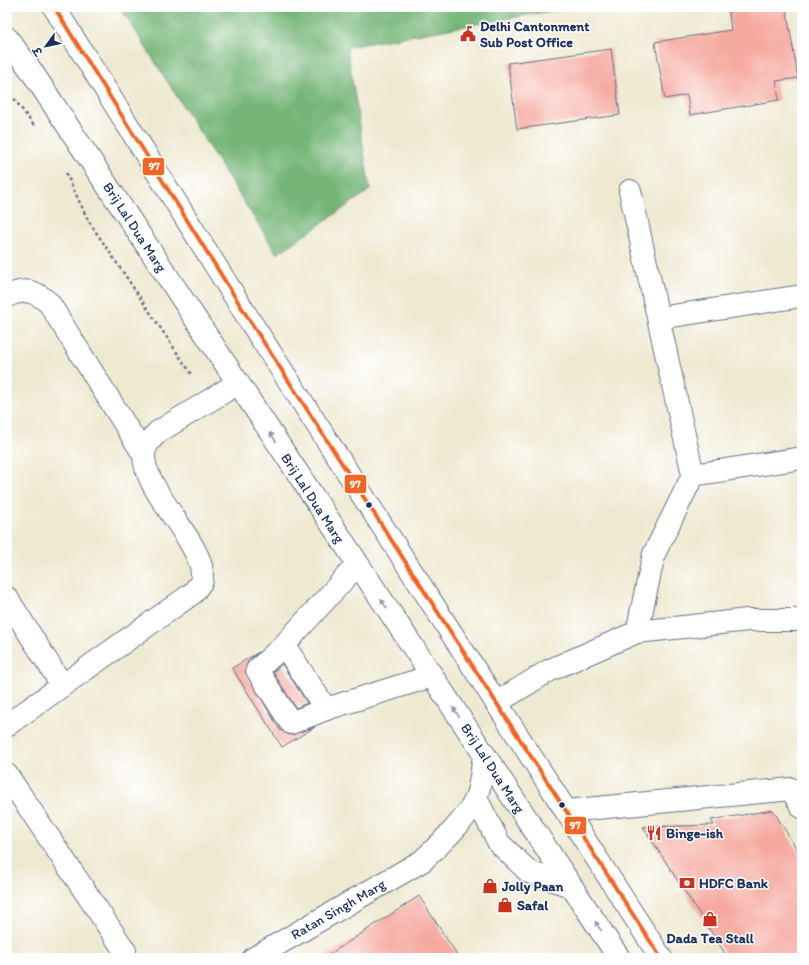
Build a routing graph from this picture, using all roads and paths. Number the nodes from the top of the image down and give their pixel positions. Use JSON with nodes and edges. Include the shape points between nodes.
{"nodes":[{"id":1,"x":54,"y":7,"type":"edge"},
{"id":2,"x":7,"y":38,"type":"edge"},
{"id":3,"x":7,"y":89,"type":"edge"},
{"id":4,"x":38,"y":131,"type":"dead end"},
{"id":5,"x":63,"y":167,"type":"dead end"},
{"id":6,"x":630,"y":192,"type":"dead end"},
{"id":7,"x":7,"y":296,"type":"edge"},
{"id":8,"x":802,"y":296,"type":"edge"},
{"id":9,"x":659,"y":318,"type":"junction"},
{"id":10,"x":192,"y":375,"type":"dead end"},
{"id":11,"x":238,"y":383,"type":"junction"},
{"id":12,"x":144,"y":455,"type":"junction"},
{"id":13,"x":802,"y":458,"type":"edge"},
{"id":14,"x":693,"y":475,"type":"junction"},
{"id":15,"x":357,"y":565,"type":"junction"},
{"id":16,"x":7,"y":598,"type":"edge"},
{"id":17,"x":802,"y":620,"type":"edge"},
{"id":18,"x":637,"y":632,"type":"junction"},
{"id":19,"x":284,"y":645,"type":"junction"},
{"id":20,"x":432,"y":676,"type":"junction"},
{"id":21,"x":62,"y":685,"type":"junction"},
{"id":22,"x":496,"y":703,"type":"junction"},
{"id":23,"x":326,"y":709,"type":"junction"},
{"id":24,"x":7,"y":725,"type":"edge"},
{"id":25,"x":484,"y":756,"type":"junction"},
{"id":26,"x":7,"y":775,"type":"edge"},
{"id":27,"x":476,"y":798,"type":"junction"},
{"id":28,"x":802,"y":807,"type":"edge"},
{"id":29,"x":566,"y":811,"type":"junction"},
{"id":30,"x":571,"y":886,"type":"junction"},
{"id":31,"x":125,"y":952,"type":"dead end"},
{"id":32,"x":278,"y":952,"type":"edge"},
{"id":33,"x":254,"y":958,"type":"edge"},
{"id":34,"x":527,"y":958,"type":"edge"},
{"id":35,"x":531,"y":958,"type":"edge"},
{"id":36,"x":619,"y":958,"type":"edge"},
{"id":37,"x":661,"y":958,"type":"edge"}],
"edges":[{"from":1,"to":22,"type":"street","via":[[250,321]]},
{"from":2,"to":11,"type":"street","name":"Brij Lal Dua Marg"},
{"from":3,"to":4,"type":"path"},
{"from":5,"to":10,"type":"path","via":[[88,220]]},
{"from":6,"to":9,"type":"street"},
{"from":7,"to":12,"type":"street","via":[[18,291],[37,292],[49,303]]},
{"from":8,"to":9,"type":"street"},
{"from":9,"to":14,"type":"street"},
{"from":11,"to":12,"type":"street","via":[[158,432],[148,441]]},
{"from":15,"to":11,"type":"street","name":"Brij Lal Dua Marg","one_way":true},
{"from":12,"to":21,"type":"street","via":[[150,478],[194,550],[201,566],[202,581],[193,593]]},
{"from":13,"to":14,"type":"street"},
{"from":14,"to":18,"type":"street","via":[[654,554]]},
{"from":15,"to":19,"type":"street"},
{"from":20,"to":15,"type":"street","name":"Brij Lal Dua Marg","one_way":true},
{"from":16,"to":21,"type":"street"},
{"from":17,"to":18,"type":"street","via":[[748,620]]},
{"from":18,"to":22,"type":"street","via":[[550,670]]},
{"from":19,"to":23,"type":"street"},
{"from":19,"to":23,"type":"street","via":[[257,670],[291,723]]},
{"from":20,"to":23,"type":"street"},
{"from":25,"to":20,"type":"street","name":"Brij Lal Dua Marg","one_way":true},
{"from":21,"to":24,"type":"street"},
{"from":22,"to":29,"type":"street"},
{"from":25,"to":27,"type":"street"},
{"from":25,"to":30,"type":"street","name":"Brij Lal Dua Marg"},
{"from":26,"to":31,"type":"street"},
{"from":27,"to":30,"type":"street","via":[[499,843],[529,872]]},
{"from":27,"to":32,"type":"street","name":"Ratan Singh Marg","via":[[470,809],[441,843],[422,861]]},
{"from":28,"to":29,"type":"street","via":[[791,789]]},
{"from":29,"to":37,"type":"street"},
{"from":36,"to":30,"type":"street","name":"Brij Lal Dua Marg","one_way":true},
{"from":32,"to":33,"type":"street","name":"Ratan Singh Marg"},
{"from":34,"to":35,"type":"path"}]}
